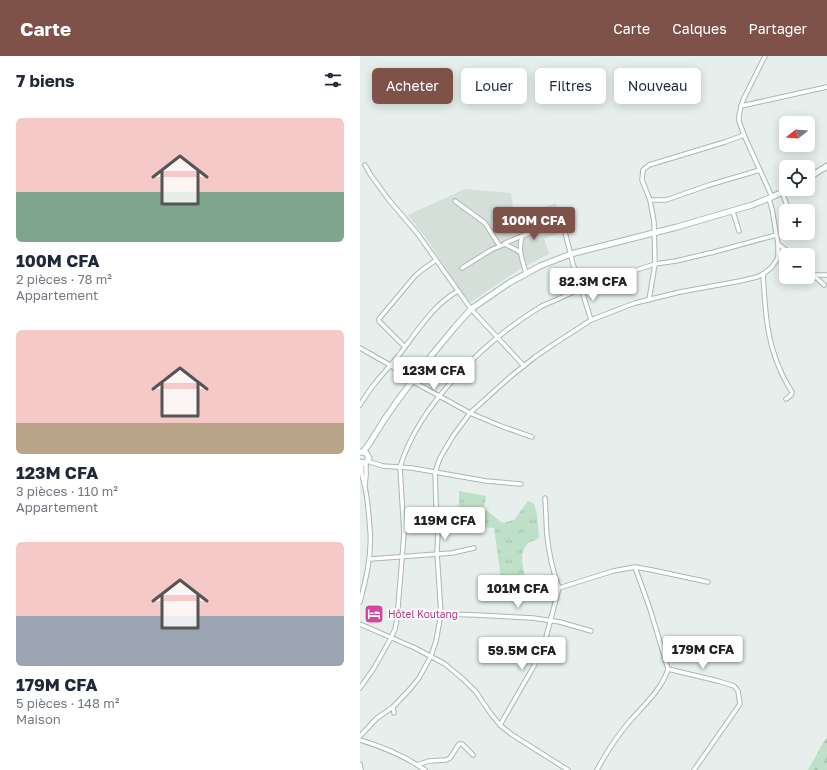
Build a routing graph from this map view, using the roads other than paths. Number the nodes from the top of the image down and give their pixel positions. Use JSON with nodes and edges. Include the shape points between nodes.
{"nodes":[{"id":1,"x":765,"y":56,"type":"edge"},
{"id":2,"x":827,"y":87,"type":"edge"},
{"id":3,"x":741,"y":106,"type":"junction"},
{"id":4,"x":744,"y":135,"type":"junction"},
{"id":5,"x":364,"y":165,"type":"dead end"},
{"id":6,"x":827,"y":166,"type":"edge"},
{"id":7,"x":760,"y":170,"type":"junction"},
{"id":8,"x":815,"y":174,"type":"edge"},
{"id":9,"x":779,"y":194,"type":"edge"},
{"id":10,"x":770,"y":198,"type":"junction"},
{"id":11,"x":650,"y":200,"type":"junction"},
{"id":12,"x":455,"y":201,"type":"dead end"},
{"id":13,"x":732,"y":211,"type":"junction"},
{"id":14,"x":557,"y":224,"type":"dead end"},
{"id":15,"x":739,"y":231,"type":"dead end"},
{"id":16,"x":565,"y":232,"type":"dead end"},
{"id":17,"x":654,"y":233,"type":"junction"},
{"id":18,"x":776,"y":235,"type":"junction"},
{"id":19,"x":522,"y":236,"type":"junction"},
{"id":20,"x":505,"y":244,"type":"junction"},
{"id":21,"x":778,"y":244,"type":"junction"},
{"id":22,"x":499,"y":246,"type":"junction"},
{"id":23,"x":783,"y":248,"type":"edge"},
{"id":24,"x":520,"y":252,"type":"junction"},
{"id":25,"x":570,"y":254,"type":"junction"},
{"id":26,"x":436,"y":260,"type":"junction"},
{"id":27,"x":654,"y":264,"type":"junction"},
{"id":28,"x":462,"y":268,"type":"dead end"},
{"id":29,"x":526,"y":273,"type":"junction"},
{"id":30,"x":763,"y":274,"type":"junction"},
{"id":31,"x":815,"y":275,"type":"edge"},
{"id":32,"x":827,"y":275,"type":"edge"},
{"id":33,"x":815,"y":277,"type":"edge"},
{"id":34,"x":824,"y":285,"type":"dead end"},
{"id":35,"x":581,"y":288,"type":"junction"},
{"id":36,"x":458,"y":292,"type":"junction"},
{"id":37,"x":649,"y":300,"type":"junction"},
{"id":38,"x":471,"y":309,"type":"junction"},
{"id":39,"x":591,"y":320,"type":"junction"},
{"id":40,"x":498,"y":338,"type":"junction"},
{"id":41,"x":405,"y":347,"type":"junction"},
{"id":42,"x":360,"y":348,"type":"edge"},
{"id":43,"x":390,"y":365,"type":"junction"},
{"id":44,"x":524,"y":366,"type":"junction"},
{"id":45,"x":412,"y":380,"type":"junction"},
{"id":46,"x":440,"y":396,"type":"junction"},
{"id":47,"x":786,"y":399,"type":"dead end"},
{"id":48,"x":360,"y":405,"type":"edge"},
{"id":49,"x":470,"y":413,"type":"junction"},
{"id":50,"x":532,"y":437,"type":"dead end"},
{"id":51,"x":363,"y":453,"type":"edge"},
{"id":52,"x":363,"y":462,"type":"edge"},
{"id":53,"x":400,"y":467,"type":"junction"},
{"id":54,"x":366,"y":471,"type":"junction"},
{"id":55,"x":435,"y":472,"type":"junction"},
{"id":56,"x":361,"y":473,"type":"edge"},
{"id":57,"x":521,"y":484,"type":"dead end"},
{"id":58,"x":365,"y":486,"type":"junction"},
{"id":59,"x":545,"y":498,"type":"dead end"},
{"id":60,"x":474,"y":548,"type":"dead end"},
{"id":61,"x":437,"y":553,"type":"junction"},
{"id":62,"x":402,"y":557,"type":"junction"},
{"id":63,"x":370,"y":559,"type":"junction"},
{"id":64,"x":635,"y":567,"type":"junction"},
{"id":65,"x":708,"y":582,"type":"dead end"},
{"id":66,"x":559,"y":588,"type":"junction"},
{"id":67,"x":360,"y":602,"type":"edge"},
{"id":68,"x":441,"y":614,"type":"junction"},
{"id":69,"x":551,"y":620,"type":"junction"},
{"id":70,"x":360,"y":624,"type":"edge"},
{"id":71,"x":591,"y":631,"type":"dead end"},
{"id":72,"x":391,"y":638,"type":"junction"},
{"id":73,"x":431,"y":656,"type":"junction"},
{"id":74,"x":668,"y":669,"type":"junction"},
{"id":75,"x":360,"y":688,"type":"edge"},
{"id":76,"x":392,"y":707,"type":"junction"},
{"id":77,"x":394,"y":713,"type":"dead end"},
{"id":78,"x":500,"y":725,"type":"junction"},
{"id":79,"x":360,"y":736,"type":"edge"},
{"id":80,"x":360,"y":740,"type":"edge"},
{"id":81,"x":473,"y":755,"type":"dead end"},
{"id":82,"x":360,"y":764,"type":"edge"},
{"id":83,"x":417,"y":765,"type":"junction"},
{"id":84,"x":361,"y":770,"type":"edge"},
{"id":85,"x":425,"y":770,"type":"edge"},
{"id":86,"x":568,"y":770,"type":"edge"},
{"id":87,"x":597,"y":770,"type":"edge"},
{"id":88,"x":694,"y":770,"type":"edge"}],
"edges":[{"from":1,"to":3,"type":"street"},
{"from":2,"to":3,"type":"street"},
{"from":3,"to":4,"type":"street","via":[[739,121]]},
{"from":4,"to":7,"type":"street"},
{"from":4,"to":11,"type":"street","via":[[646,167],[642,180]]},
{"from":5,"to":26,"type":"street"},
{"from":6,"to":8,"type":"main road"},
{"from":7,"to":10,"type":"street"},
{"from":7,"to":11,"type":"street","via":[[666,200]]},
{"from":9,"to":10,"type":"main road"},
{"from":10,"to":13,"type":"main road"},
{"from":10,"to":18,"type":"street"},
{"from":11,"to":17,"type":"street"},
{"from":12,"to":22,"type":"street","via":[[485,223]]},
{"from":13,"to":15,"type":"street"},
{"from":13,"to":17,"type":"main road"},
{"from":14,"to":19,"type":"street"},
{"from":16,"to":25,"type":"street"},
{"from":17,"to":25,"type":"main road"},
{"from":17,"to":27,"type":"street"},
{"from":18,"to":21,"type":"street"},
{"from":18,"to":27,"type":"street","via":[[714,252]]},
{"from":19,"to":20,"type":"street"},
{"from":19,"to":24,"type":"street"},
{"from":20,"to":22,"type":"street"},
{"from":20,"to":24,"type":"street"},
{"from":21,"to":23,"type":"street"},
{"from":21,"to":30,"type":"street","via":[[776,261]]},
{"from":22,"to":28,"type":"street"},
{"from":24,"to":29,"type":"street"},
{"from":25,"to":29,"type":"main road"},
{"from":25,"to":35,"type":"street"},
{"from":26,"to":36,"type":"street"},
{"from":26,"to":41,"type":"street","via":[[415,276],[379,319]]},
{"from":27,"to":35,"type":"street"},
{"from":27,"to":37,"type":"street"},
{"from":29,"to":38,"type":"main road"},
{"from":30,"to":37,"type":"street"},
{"from":30,"to":47,"type":"street","via":[[771,342],[778,366],[792,392]]},
{"from":31,"to":32,"type":"street"},
{"from":33,"to":34,"type":"street"},
{"from":35,"to":39,"type":"street"},
{"from":35,"to":40,"type":"street","via":[[540,307]]},
{"from":36,"to":38,"type":"street"},
{"from":36,"to":41,"type":"street","via":[[450,295],[430,315]]},
{"from":37,"to":39,"type":"street","via":[[625,306]]},
{"from":38,"to":40,"type":"street"},
{"from":38,"to":45,"type":"main road"},
{"from":39,"to":44,"type":"street"},
{"from":40,"to":44,"type":"street"},
{"from":40,"to":46,"type":"street","via":[[466,366]]},
{"from":41,"to":43,"type":"street"},
{"from":42,"to":43,"type":"street"},
{"from":43,"to":45,"type":"street"},
{"from":43,"to":48,"type":"street"},
{"from":44,"to":49,"type":"street"},
{"from":45,"to":46,"type":"street"},
{"from":45,"to":51,"type":"main road"},
{"from":46,"to":49,"type":"street"},
{"from":46,"to":53,"type":"street","via":[[418,426]]},
{"from":49,"to":50,"type":"street"},
{"from":49,"to":55,"type":"street","via":[[453,436]]},
{"from":51,"to":52,"type":"main road","via":[[369,458]]},
{"from":52,"to":53,"type":"street"},
{"from":52,"to":54,"type":"street"},
{"from":52,"to":56,"type":"street"},
{"from":53,"to":55,"type":"street"},
{"from":53,"to":62,"type":"street","via":[[404,534]]},
{"from":54,"to":56,"type":"street"},
{"from":54,"to":58,"type":"street"},
{"from":55,"to":57,"type":"street"},
{"from":55,"to":61,"type":"street"},
{"from":56,"to":58,"type":"street"},
{"from":58,"to":63,"type":"street"},
{"from":59,"to":66,"type":"street","via":[[547,537]]},
{"from":60,"to":61,"type":"street"},
{"from":61,"to":62,"type":"street"},
{"from":61,"to":68,"type":"street"},
{"from":62,"to":63,"type":"street"},
{"from":62,"to":72,"type":"street","via":[[397,619]]},
{"from":63,"to":67,"type":"street"},
{"from":64,"to":65,"type":"street"},
{"from":64,"to":66,"type":"street","via":[[613,571]]},
{"from":64,"to":74,"type":"street"},
{"from":66,"to":69,"type":"street"},
{"from":68,"to":69,"type":"street"},
{"from":68,"to":73,"type":"street"},
{"from":69,"to":71,"type":"street"},
{"from":69,"to":78,"type":"street","via":[[534,666]]},
{"from":70,"to":72,"type":"street"},
{"from":72,"to":73,"type":"street"},
{"from":72,"to":75,"type":"street"},
{"from":73,"to":76,"type":"street","via":[[419,678]]},
{"from":73,"to":78,"type":"street","via":[[445,664],[472,687]]},
{"from":74,"to":87,"type":"street","via":[[660,686],[604,755]]},
{"from":74,"to":88,"type":"street","via":[[734,686],[740,697],[740,704]]},
{"from":76,"to":77,"type":"street"},
{"from":76,"to":79,"type":"street","via":[[376,718]]},
{"from":78,"to":86,"type":"street"},
{"from":80,"to":83,"type":"street","via":[[387,749]]},
{"from":81,"to":83,"type":"street","via":[[459,744],[450,758]]},
{"from":82,"to":84,"type":"street"},
{"from":83,"to":85,"type":"street"}]}
